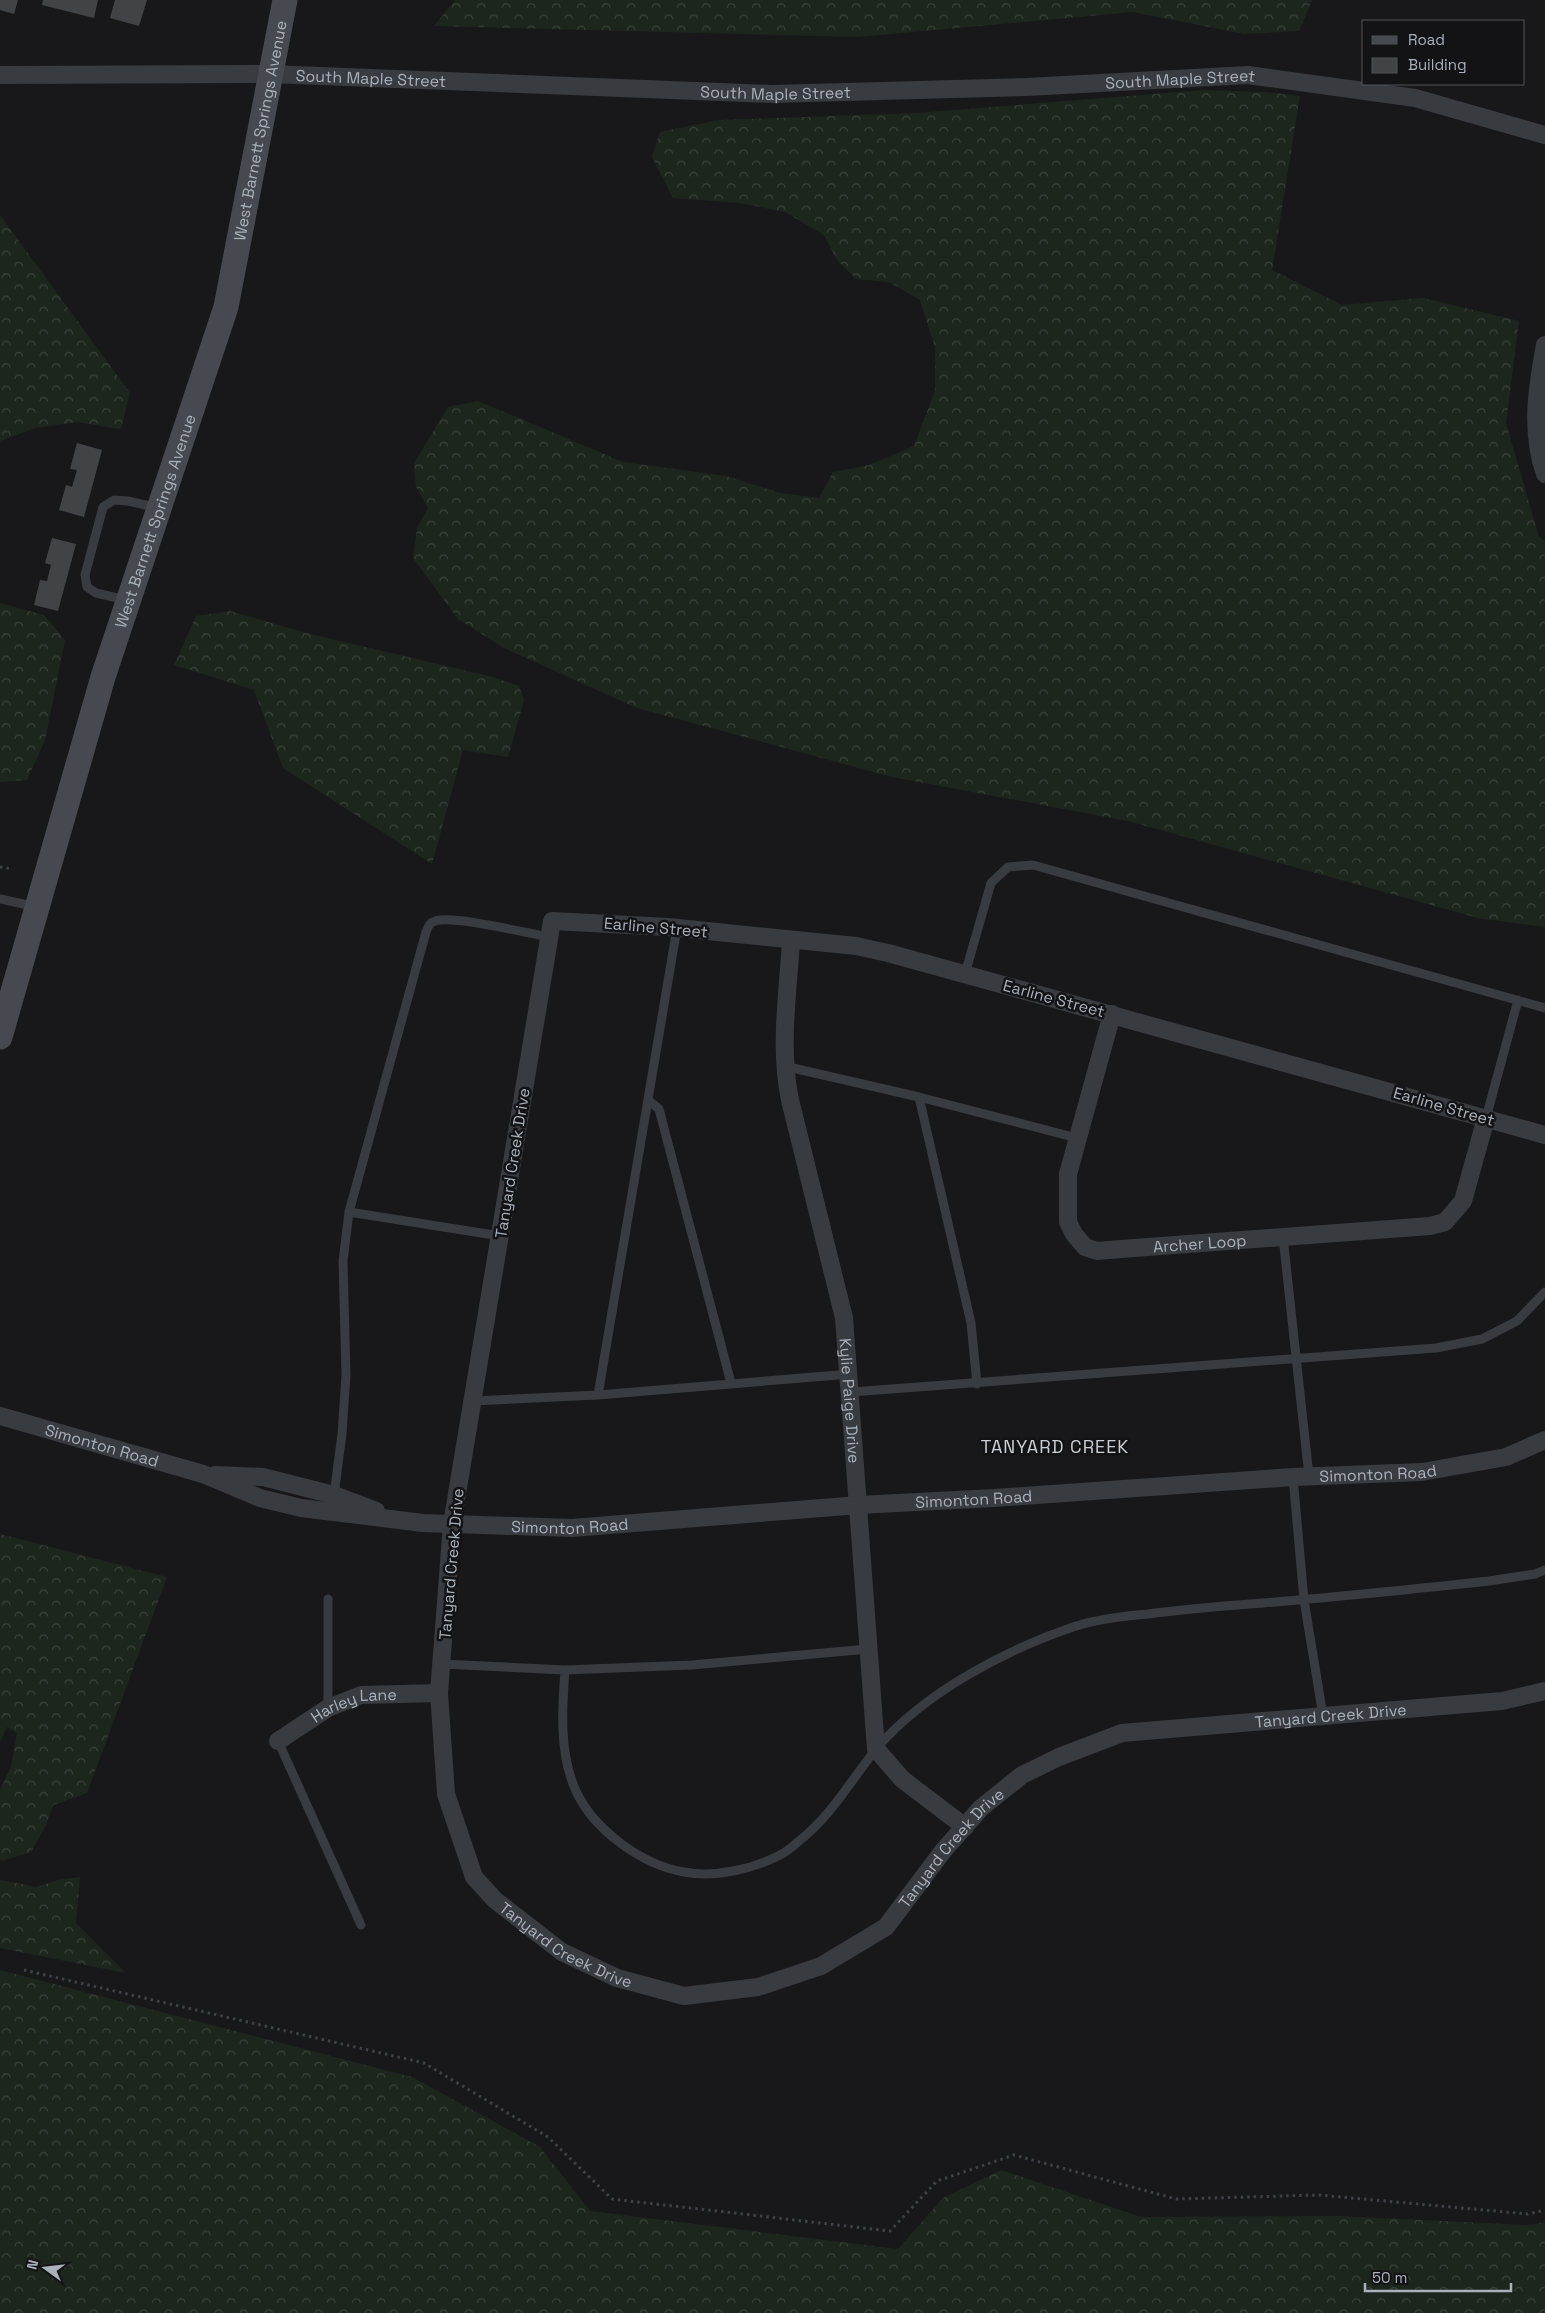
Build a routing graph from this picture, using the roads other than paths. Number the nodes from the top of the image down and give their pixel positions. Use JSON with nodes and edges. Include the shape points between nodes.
{"nodes":[{"id":1,"x":285,"y":0,"type":"edge"},
{"id":2,"x":270,"y":74,"type":"junction"},
{"id":3,"x":0,"y":75,"type":"edge"},
{"id":4,"x":1545,"y":135,"type":"edge"},
{"id":5,"x":1545,"y":345,"type":"edge"},
{"id":6,"x":1545,"y":474,"type":"edge"},
{"id":7,"x":158,"y":508,"type":"junction"},
{"id":8,"x":128,"y":600,"type":"junction"},
{"id":9,"x":0,"y":899,"type":"edge"},
{"id":10,"x":37,"y":907,"type":"junction"},
{"id":11,"x":677,"y":928,"type":"junction"},
{"id":12,"x":550,"y":929,"type":"junction"},
{"id":13,"x":791,"y":940,"type":"junction"},
{"id":14,"x":965,"y":974,"type":"junction"},
{"id":15,"x":1518,"y":1000,"type":"junction"},
{"id":16,"x":1545,"y":1008,"type":"edge"},
{"id":17,"x":1112,"y":1014,"type":"junction"},
{"id":18,"x":0,"y":1037,"type":"edge"},
{"id":19,"x":784,"y":1066,"type":"junction"},
{"id":20,"x":919,"y":1097,"type":"junction"},
{"id":21,"x":648,"y":1100,"type":"junction"},
{"id":22,"x":1486,"y":1118,"type":"junction"},
{"id":23,"x":1545,"y":1134,"type":"edge"},
{"id":24,"x":1077,"y":1138,"type":"junction"},
{"id":25,"x":349,"y":1212,"type":"junction"},
{"id":26,"x":500,"y":1236,"type":"junction"},
{"id":27,"x":1283,"y":1237,"type":"junction"},
{"id":28,"x":1545,"y":1292,"type":"edge"},
{"id":29,"x":1296,"y":1360,"type":"junction"},
{"id":30,"x":850,"y":1374,"type":"junction"},
{"id":31,"x":732,"y":1384,"type":"junction"},
{"id":32,"x":977,"y":1384,"type":"junction"},
{"id":33,"x":851,"y":1392,"type":"junction"},
{"id":34,"x":598,"y":1395,"type":"junction"},
{"id":35,"x":472,"y":1402,"type":"junction"},
{"id":36,"x":0,"y":1416,"type":"edge"},
{"id":37,"x":1545,"y":1440,"type":"edge"},
{"id":38,"x":203,"y":1474,"type":"junction"},
{"id":39,"x":1301,"y":1477,"type":"junction"},
{"id":40,"x":334,"y":1495,"type":"junction"},
{"id":41,"x":859,"y":1505,"type":"junction"},
{"id":42,"x":398,"y":1519,"type":"junction"},
{"id":43,"x":452,"y":1524,"type":"junction"},
{"id":44,"x":1545,"y":1570,"type":"edge"},
{"id":45,"x":328,"y":1599,"type":"dead end"},
{"id":46,"x":1304,"y":1600,"type":"junction"},
{"id":47,"x":868,"y":1649,"type":"junction"},
{"id":48,"x":442,"y":1664,"type":"junction"},
{"id":49,"x":565,"y":1670,"type":"junction"},
{"id":50,"x":1545,"y":1691,"type":"edge"},
{"id":51,"x":439,"y":1693,"type":"junction"},
{"id":52,"x":328,"y":1708,"type":"junction"},
{"id":53,"x":1323,"y":1716,"type":"junction"},
{"id":54,"x":278,"y":1741,"type":"joint"},
{"id":55,"x":876,"y":1749,"type":"junction"},
{"id":56,"x":965,"y":1826,"type":"junction"},
{"id":57,"x":361,"y":1925,"type":"dead end"}],
"edges":[{"from":1,"to":2,"type":"street","name":"West Barnett Springs Avenue"},
{"from":2,"to":3,"type":"street","name":"South Maple Street"},
{"from":2,"to":4,"type":"street","name":"South Maple Street","via":[[772,94],[1248,76],[1415,98]]},
{"from":2,"to":7,"type":"street","name":"West Barnett Springs Avenue","via":[[226,307]]},
{"from":5,"to":6,"type":"street","via":[[1536,433],[1538,454]]},
{"from":7,"to":8,"type":"street","name":"West Barnett Springs Avenue"},
{"from":7,"to":8,"type":"lane","via":[[114,500],[103,507],[85,575],[87,587],[96,593]]},
{"from":8,"to":10,"type":"street","name":"West Barnett Springs Avenue"},
{"from":9,"to":10,"type":"lane"},
{"from":10,"to":18,"type":"street","name":"West Barnett Springs Avenue"},
{"from":11,"to":12,"type":"street","name":"Earline Street"},
{"from":11,"to":13,"type":"street","name":"Earline Street"},
{"from":11,"to":21,"type":"lane"},
{"from":12,"to":25,"type":"lane","via":[[459,921],[429,924]]},
{"from":12,"to":26,"type":"street","name":"Tanyard Creek Drive"},
{"from":13,"to":14,"type":"street","name":"Earline Street","via":[[872,950]]},
{"from":13,"to":19,"type":"street","name":"Kylie Paige Drive"},
{"from":14,"to":15,"type":"lane","via":[[991,883],[1008,867],[1033,865]]},
{"from":14,"to":17,"type":"street","name":"Earline Street"},
{"from":15,"to":16,"type":"lane"},
{"from":15,"to":22,"type":"lane"},
{"from":17,"to":22,"type":"street","name":"Earline Street"},
{"from":17,"to":24,"type":"street","name":"Archer Loop"},
{"from":19,"to":20,"type":"lane"},
{"from":19,"to":30,"type":"street","name":"Kylie Paige Drive","via":[[844,1318]]},
{"from":20,"to":24,"type":"lane"},
{"from":20,"to":32,"type":"lane","via":[[971,1323]]},
{"from":21,"to":31,"type":"lane","via":[[659,1108]]},
{"from":21,"to":34,"type":"lane"},
{"from":22,"to":23,"type":"street","name":"Earline Street"},
{"from":22,"to":27,"type":"street","name":"Archer Loop","via":[[1463,1201],[1445,1222],[1430,1226]]},
{"from":24,"to":27,"type":"street","name":"Archer Loop","via":[[1068,1174],[1068,1222],[1085,1247],[1105,1250]]},
{"from":25,"to":26,"type":"lane"},
{"from":25,"to":40,"type":"lane","via":[[342,1261],[346,1375]]},
{"from":26,"to":35,"type":"street","name":"Tanyard Creek Drive"},
{"from":27,"to":29,"type":"lane"},
{"from":28,"to":29,"type":"lane","via":[[1517,1321],[1482,1339],[1436,1348]]},
{"from":29,"to":32,"type":"lane"},
{"from":29,"to":39,"type":"lane"},
{"from":30,"to":31,"type":"lane"},
{"from":30,"to":33,"type":"street","name":"Kylie Paige Drive"},
{"from":31,"to":34,"type":"lane"},
{"from":32,"to":33,"type":"lane"},
{"from":33,"to":41,"type":"street","name":"Kylie Paige Drive"},
{"from":34,"to":35,"type":"lane"},
{"from":35,"to":43,"type":"street","name":"Tanyard Creek Drive"},
{"from":36,"to":38,"type":"street","name":"Simonton Road"},
{"from":37,"to":39,"type":"street","name":"Simonton Road","via":[[1506,1457],[1422,1472]]},
{"from":38,"to":40,"type":"street","name":"Simonton Road","via":[[263,1477]]},
{"from":38,"to":42,"type":"street","name":"Simonton Road","via":[[260,1498],[301,1508]]},
{"from":39,"to":41,"type":"street","name":"Simonton Road"},
{"from":39,"to":46,"type":"lane"},
{"from":40,"to":42,"type":"street","name":"Simonton Road"},
{"from":41,"to":43,"type":"street","name":"Simonton Road","via":[[572,1528]]},
{"from":41,"to":47,"type":"street","name":"Kylie Paige Drive"},
{"from":42,"to":43,"type":"street","name":"Simonton Road"},
{"from":43,"to":48,"type":"street","name":"Tanyard Creek Drive"},
{"from":44,"to":46,"type":"lane","via":[[1489,1582]]},
{"from":45,"to":52,"type":"lane"},
{"from":46,"to":53,"type":"lane"},
{"from":46,"to":55,"type":"lane","via":[[1120,1617],[1076,1626],[1024,1646],[981,1668],[902,1722]]},
{"from":47,"to":49,"type":"lane","via":[[692,1665]]},
{"from":47,"to":55,"type":"street","name":"Kylie Paige Drive"},
{"from":48,"to":49,"type":"lane"},
{"from":48,"to":51,"type":"street","name":"Tanyard Creek Drive"},
{"from":49,"to":55,"type":"lane","via":[[562,1709],[566,1755],[576,1790],[594,1821],[620,1842],[654,1862],[684,1872],[719,1873],[782,1855],[838,1803]]},
{"from":50,"to":53,"type":"street","name":"Tanyard Creek Drive","via":[[1502,1701]]},
{"from":51,"to":52,"type":"street","name":"Harley Lane","via":[[361,1695]]},
{"from":51,"to":56,"type":"street","name":"Tanyard Creek Drive","via":[[446,1794],[474,1877],[495,1900],[562,1952],[617,1978],[684,1996],[758,1987],[821,1966],[862,1942],[886,1927]]},
{"from":52,"to":54,"type":"street","name":"Harley Lane"},
{"from":53,"to":56,"type":"street","name":"Tanyard Creek Drive","via":[[1122,1733],[1058,1757],[1022,1775]]},
{"from":54,"to":57,"type":"lane"},
{"from":55,"to":56,"type":"street","via":[[902,1779]]}]}
